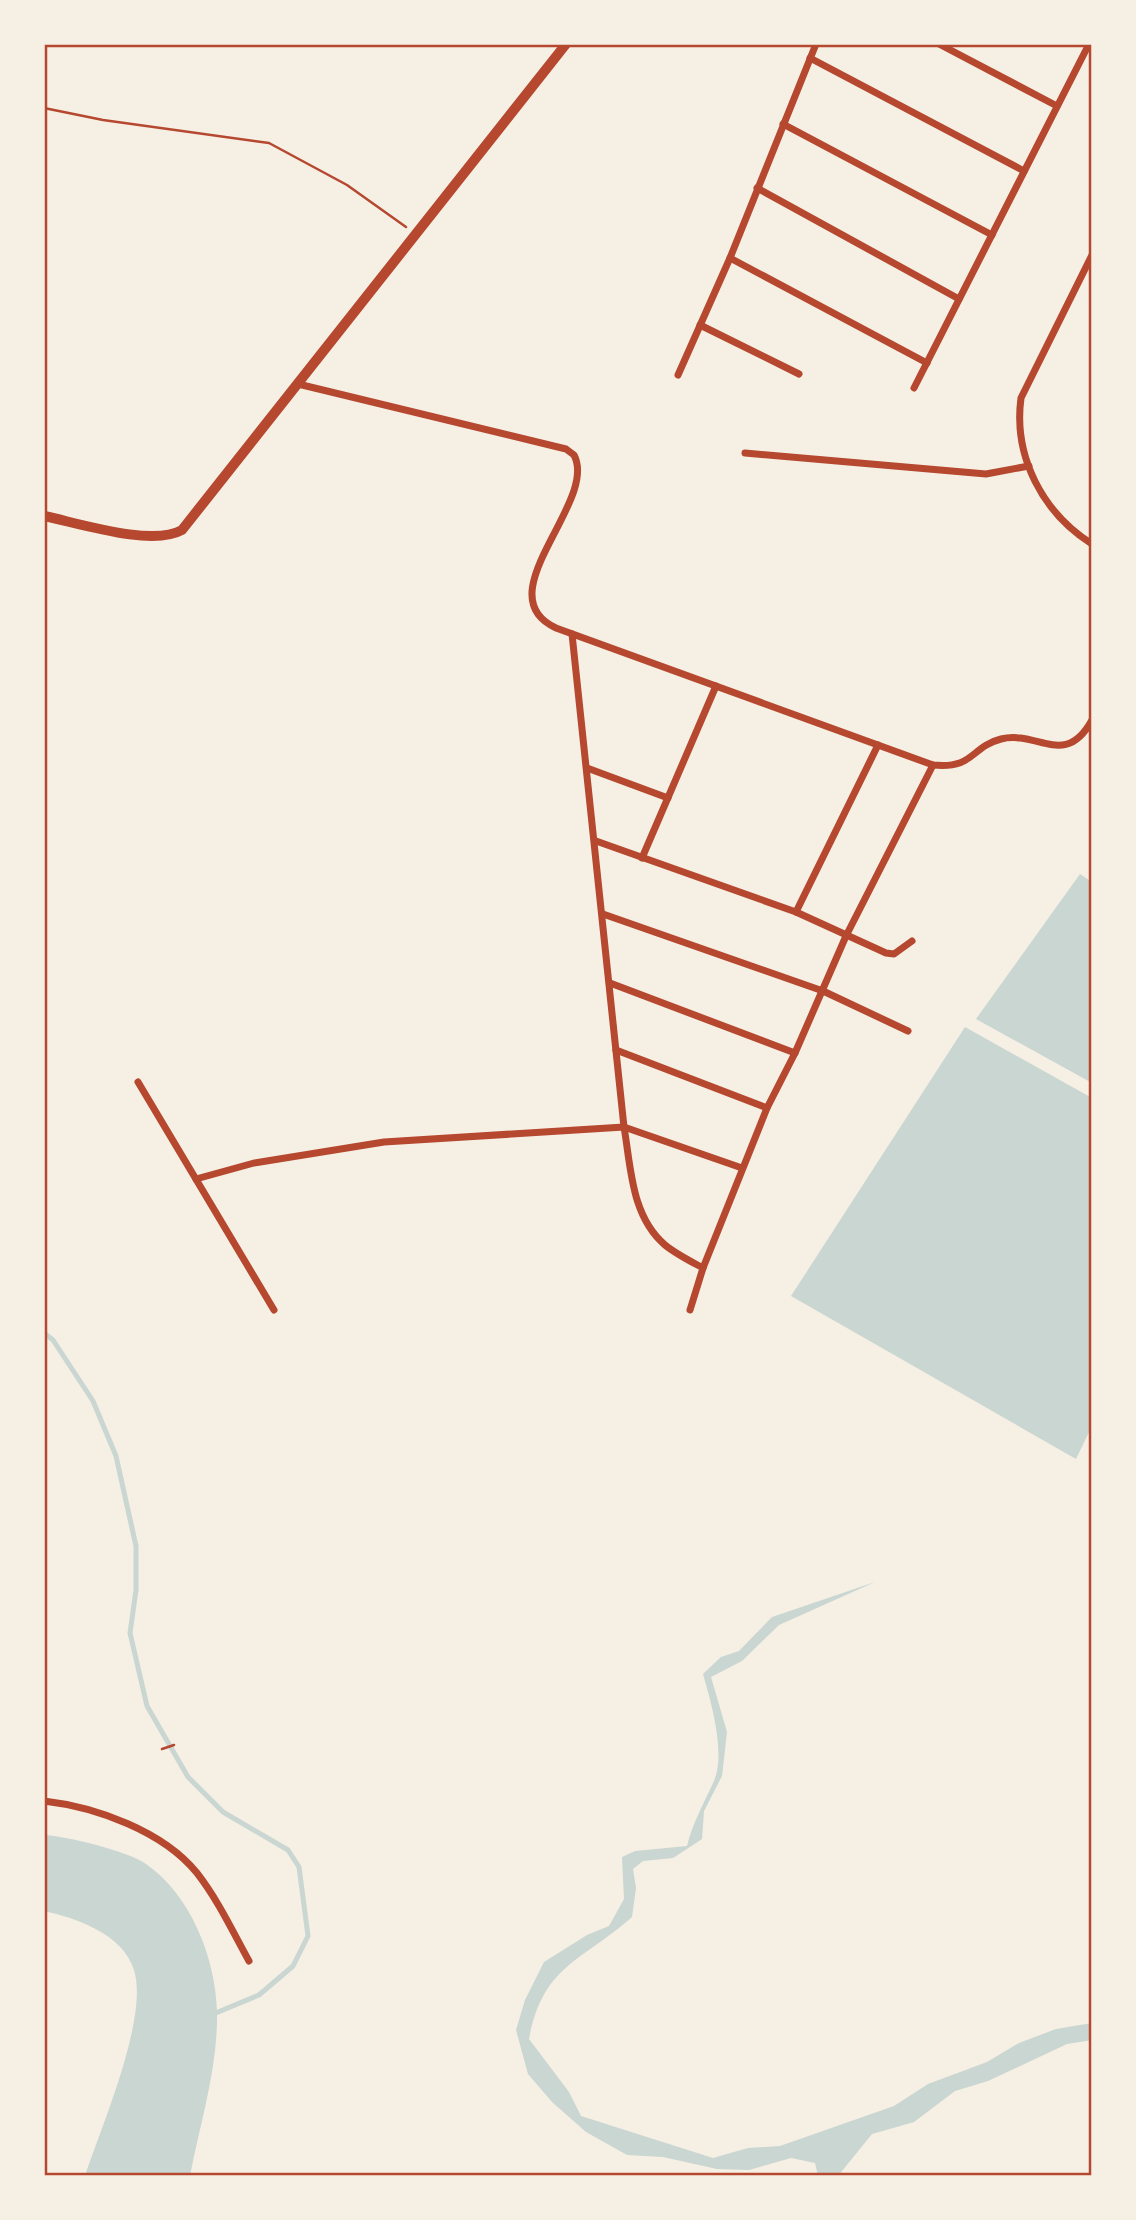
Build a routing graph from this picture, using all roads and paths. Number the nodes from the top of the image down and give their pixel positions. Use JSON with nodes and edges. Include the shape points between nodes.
{"nodes":[{"id":1,"x":566,"y":44,"type":"edge"},
{"id":2,"x":816,"y":44,"type":"edge"},
{"id":3,"x":939,"y":44,"type":"edge"},
{"id":4,"x":1089,"y":44,"type":"edge"},
{"id":5,"x":810,"y":58,"type":"junction"},
{"id":6,"x":1057,"y":106,"type":"junction"},
{"id":7,"x":44,"y":108,"type":"edge"},
{"id":8,"x":783,"y":124,"type":"junction"},
{"id":9,"x":1024,"y":171,"type":"junction"},
{"id":10,"x":757,"y":188,"type":"junction"},
{"id":11,"x":417,"y":235,"type":"junction"},
{"id":12,"x":992,"y":235,"type":"junction"},
{"id":13,"x":1092,"y":256,"type":"edge"},
{"id":14,"x":730,"y":258,"type":"junction"},
{"id":15,"x":1090,"y":267,"type":"edge"},
{"id":16,"x":959,"y":299,"type":"junction"},
{"id":17,"x":700,"y":325,"type":"junction"},
{"id":18,"x":926,"y":363,"type":"junction"},
{"id":19,"x":799,"y":374,"type":"dead end"},
{"id":20,"x":678,"y":375,"type":"dead end"},
{"id":21,"x":298,"y":384,"type":"junction"},
{"id":22,"x":914,"y":388,"type":"dead end"},
{"id":23,"x":744,"y":453,"type":"dead end"},
{"id":24,"x":1029,"y":466,"type":"junction"},
{"id":25,"x":44,"y":516,"type":"edge"},
{"id":26,"x":1092,"y":544,"type":"edge"},
{"id":27,"x":572,"y":634,"type":"junction"},
{"id":28,"x":716,"y":686,"type":"junction"},
{"id":29,"x":1092,"y":720,"type":"edge"},
{"id":30,"x":878,"y":746,"type":"junction"},
{"id":31,"x":933,"y":765,"type":"junction"},
{"id":32,"x":587,"y":768,"type":"junction"},
{"id":33,"x":668,"y":798,"type":"junction"},
{"id":34,"x":596,"y":841,"type":"junction"},
{"id":35,"x":642,"y":858,"type":"junction"},
{"id":36,"x":796,"y":912,"type":"junction"},
{"id":37,"x":603,"y":914,"type":"junction"},
{"id":38,"x":846,"y":936,"type":"junction"},
{"id":39,"x":912,"y":941,"type":"dead end"},
{"id":40,"x":610,"y":984,"type":"junction"},
{"id":41,"x":822,"y":992,"type":"junction"},
{"id":42,"x":908,"y":1031,"type":"dead end"},
{"id":43,"x":616,"y":1050,"type":"junction"},
{"id":44,"x":795,"y":1053,"type":"junction"},
{"id":45,"x":138,"y":1082,"type":"dead end"},
{"id":46,"x":767,"y":1108,"type":"junction"},
{"id":47,"x":624,"y":1127,"type":"junction"},
{"id":48,"x":741,"y":1168,"type":"junction"},
{"id":49,"x":196,"y":1179,"type":"junction"},
{"id":50,"x":703,"y":1268,"type":"junction"},
{"id":51,"x":275,"y":1310,"type":"dead end"},
{"id":52,"x":690,"y":1310,"type":"dead end"},
{"id":53,"x":174,"y":1745,"type":"dead end"},
{"id":54,"x":162,"y":1749,"type":"dead end"},
{"id":55,"x":44,"y":1801,"type":"edge"},
{"id":56,"x":249,"y":1961,"type":"dead end"}],
"edges":[{"from":1,"to":11,"type":"street"},
{"from":2,"to":5,"type":"street"},
{"from":3,"to":6,"type":"street"},
{"from":4,"to":6,"type":"street"},
{"from":5,"to":8,"type":"street"},
{"from":5,"to":9,"type":"street"},
{"from":6,"to":9,"type":"street"},
{"from":7,"to":11,"type":"path","via":[[269,143],[347,185]]},
{"from":8,"to":10,"type":"street"},
{"from":8,"to":12,"type":"street"},
{"from":9,"to":12,"type":"street"},
{"from":10,"to":14,"type":"street"},
{"from":10,"to":16,"type":"street"},
{"from":11,"to":21,"type":"street"},
{"from":12,"to":16,"type":"street"},
{"from":13,"to":15,"type":"street"},
{"from":14,"to":17,"type":"street"},
{"from":14,"to":18,"type":"street"},
{"from":15,"to":24,"type":"street","via":[[1021,398],[1018,418]]},
{"from":16,"to":18,"type":"street"},
{"from":17,"to":19,"type":"street"},
{"from":17,"to":20,"type":"street"},
{"from":18,"to":22,"type":"street"},
{"from":21,"to":25,"type":"street","via":[[200,510],[173,535],[144,535]]},
{"from":21,"to":27,"type":"street","via":[[566,449],[575,455],[579,476],[531,592],[536,614]]},
{"from":23,"to":24,"type":"street","via":[[986,474]]},
{"from":24,"to":26,"type":"street","via":[[1049,508]]},
{"from":27,"to":28,"type":"street"},
{"from":27,"to":32,"type":"street"},
{"from":28,"to":30,"type":"street"},
{"from":28,"to":33,"type":"street"},
{"from":29,"to":31,"type":"street","via":[[1081,737],[1064,745],[1005,738],[967,762]]},
{"from":30,"to":31,"type":"street"},
{"from":30,"to":36,"type":"street"},
{"from":31,"to":38,"type":"street"},
{"from":32,"to":33,"type":"street"},
{"from":32,"to":34,"type":"street"},
{"from":33,"to":35,"type":"street"},
{"from":34,"to":35,"type":"street"},
{"from":34,"to":37,"type":"street"},
{"from":35,"to":36,"type":"street"},
{"from":36,"to":38,"type":"street"},
{"from":37,"to":40,"type":"street"},
{"from":37,"to":41,"type":"street"},
{"from":38,"to":39,"type":"street","via":[[894,954]]},
{"from":38,"to":41,"type":"street"},
{"from":40,"to":43,"type":"street"},
{"from":40,"to":44,"type":"street"},
{"from":41,"to":42,"type":"street"},
{"from":41,"to":44,"type":"street"},
{"from":43,"to":46,"type":"street"},
{"from":43,"to":47,"type":"street"},
{"from":44,"to":46,"type":"street"},
{"from":45,"to":49,"type":"street"},
{"from":46,"to":48,"type":"street"},
{"from":47,"to":48,"type":"street"},
{"from":47,"to":49,"type":"street","via":[[384,1142],[254,1163]]},
{"from":47,"to":50,"type":"street","via":[[642,1216],[665,1245]]},
{"from":48,"to":50,"type":"street"},
{"from":49,"to":51,"type":"street"},
{"from":50,"to":52,"type":"street"},
{"from":53,"to":54,"type":"path"},
{"from":55,"to":56,"type":"street","via":[[156,1836],[196,1872]]}]}
